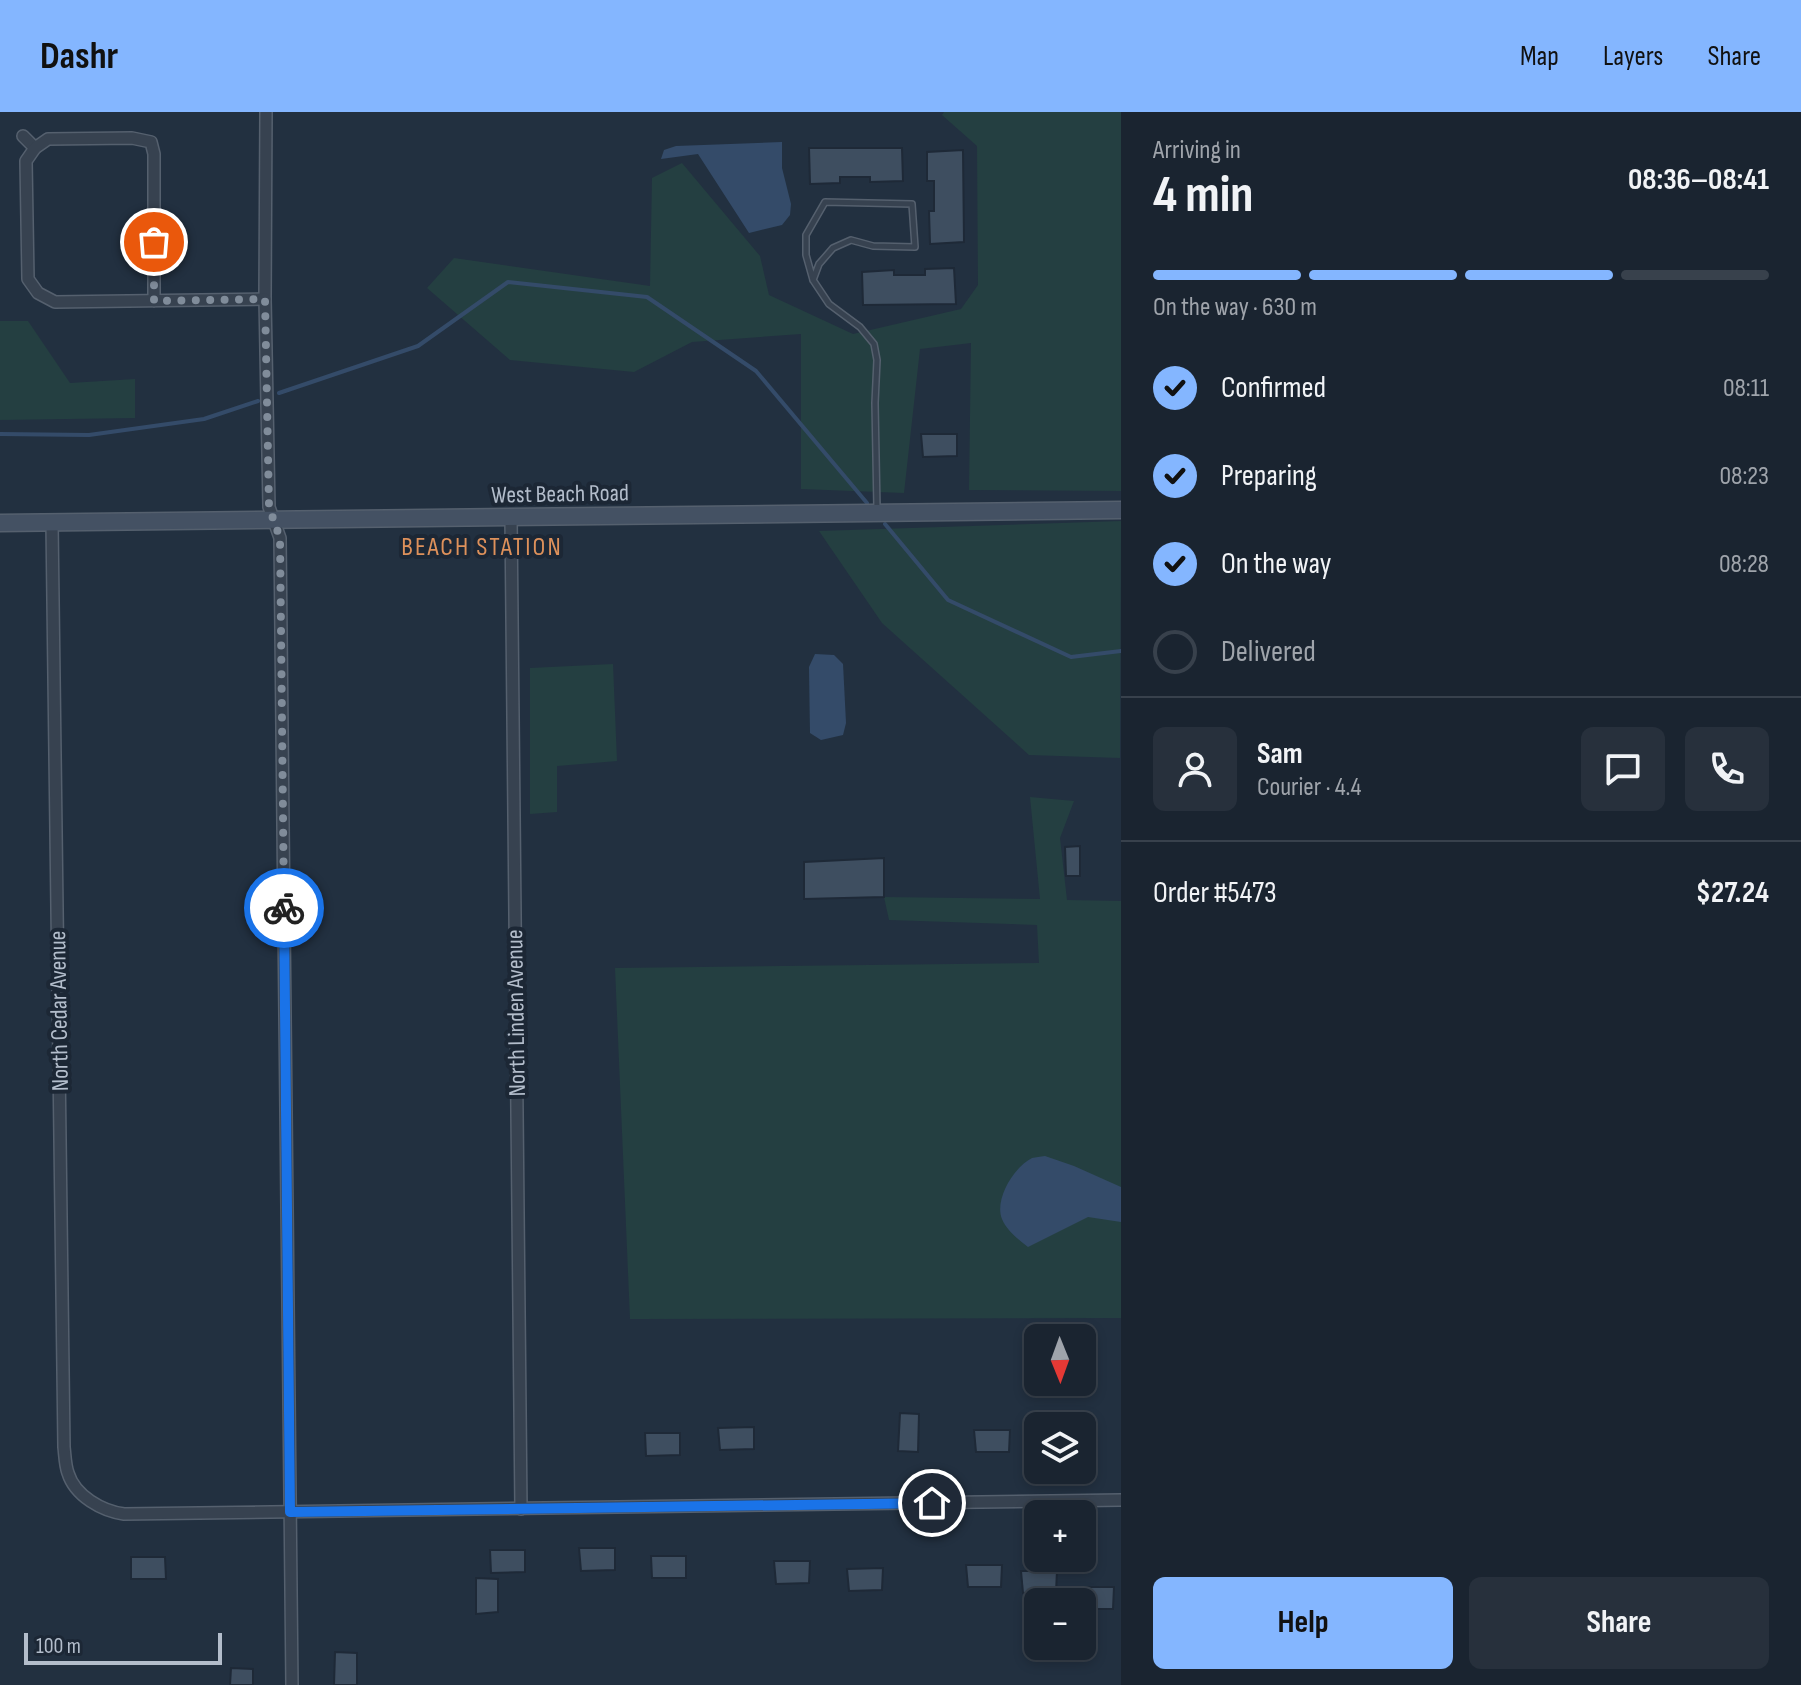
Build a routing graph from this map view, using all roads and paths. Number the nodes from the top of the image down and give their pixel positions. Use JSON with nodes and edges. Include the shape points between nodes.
{"nodes":[{"id":1,"x":266,"y":112,"type":"edge"},
{"id":2,"x":23,"y":136,"type":"dead end"},
{"id":3,"x":35,"y":148,"type":"junction"},
{"id":4,"x":813,"y":280,"type":"junction"},
{"id":5,"x":265,"y":299,"type":"junction"},
{"id":6,"x":154,"y":301,"type":"junction"},
{"id":7,"x":1121,"y":510,"type":"edge"},
{"id":8,"x":877,"y":514,"type":"junction"},
{"id":9,"x":511,"y":518,"type":"junction"},
{"id":10,"x":274,"y":520,"type":"junction"},
{"id":11,"x":0,"y":523,"type":"edge"},
{"id":12,"x":52,"y":523,"type":"junction"},
{"id":13,"x":1121,"y":1500,"type":"edge"},
{"id":14,"x":521,"y":1509,"type":"junction"},
{"id":15,"x":290,"y":1512,"type":"junction"},
{"id":16,"x":292,"y":1685,"type":"edge"}],
"edges":[{"from":1,"to":5,"type":"street"},
{"from":2,"to":3,"type":"street"},
{"from":3,"to":6,"type":"street","via":[[26,161],[28,279],[38,293],[55,302]]},
{"from":3,"to":6,"type":"street","via":[[48,139],[155,138]]},
{"from":4,"to":4,"type":"lane","via":[[806,235],[825,202],[912,204],[915,247],[851,240],[833,248]]},
{"from":4,"to":8,"type":"lane","via":[[829,304],[874,344]]},
{"from":5,"to":6,"type":"street"},
{"from":5,"to":10,"type":"street","via":[[269,507]]},
{"from":7,"to":8,"type":"street","name":"West Beach Road"},
{"from":8,"to":9,"type":"street","name":"West Beach Road"},
{"from":9,"to":10,"type":"street","name":"West Beach Road"},
{"from":9,"to":14,"type":"street","name":"North Linden Avenue"},
{"from":10,"to":12,"type":"street","name":"West Beach Road"},
{"from":10,"to":15,"type":"street","via":[[280,538]]},
{"from":11,"to":12,"type":"street","name":"West Beach Road"},
{"from":12,"to":15,"type":"street","name":"North Cedar Avenue","via":[[68,1475],[90,1501],[108,1512]]},
{"from":13,"to":14,"type":"street"},
{"from":14,"to":15,"type":"street"},
{"from":15,"to":16,"type":"street"}]}
